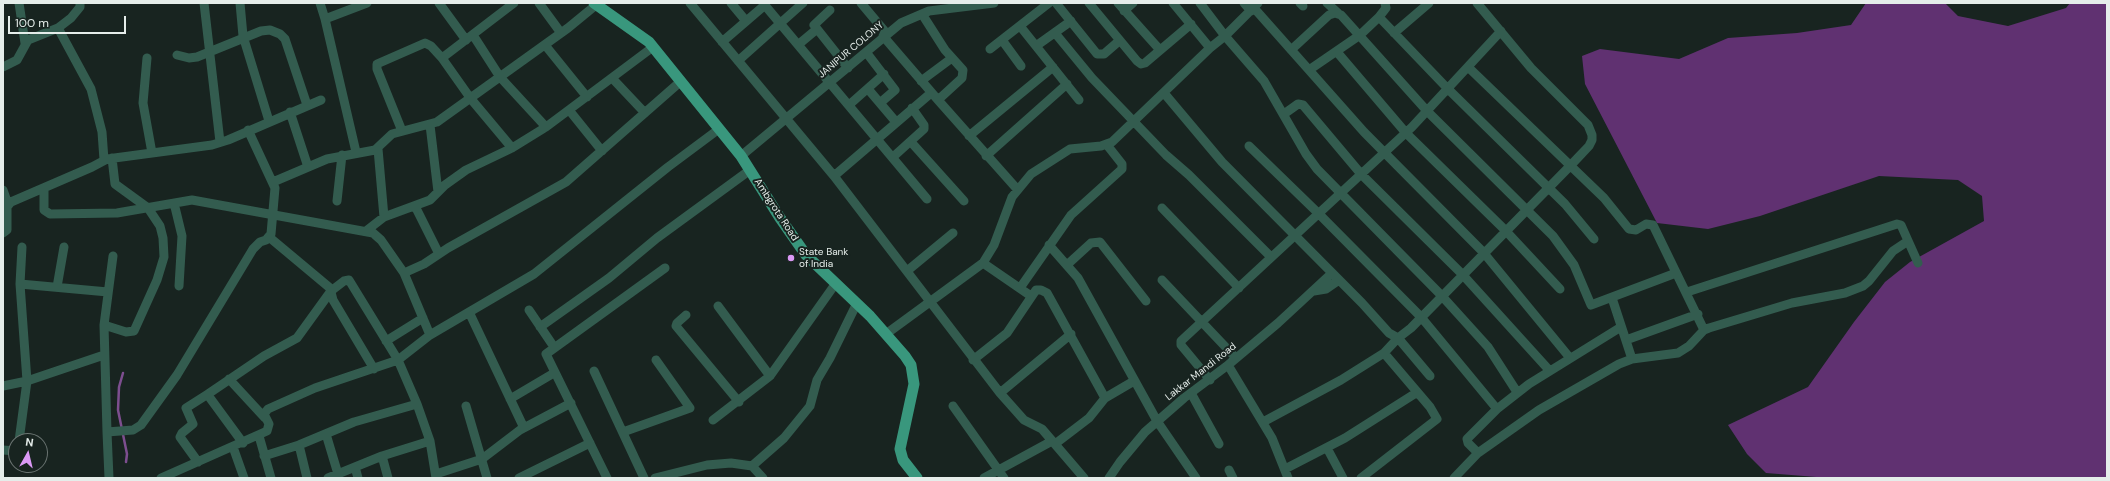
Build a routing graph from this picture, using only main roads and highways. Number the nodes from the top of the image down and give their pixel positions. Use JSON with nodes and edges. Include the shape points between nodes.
{"nodes":[{"id":1,"x":595,"y":4,"type":"edge"},
{"id":2,"x":917,"y":478,"type":"edge"}],
"edges":[{"from":1,"to":2,"type":"main road","name":"Ambgrota Road","via":[[642,36],[653,47],[741,156],[802,250],[857,303],[905,356],[911,365],[914,384],[900,449],[903,460]]}]}
